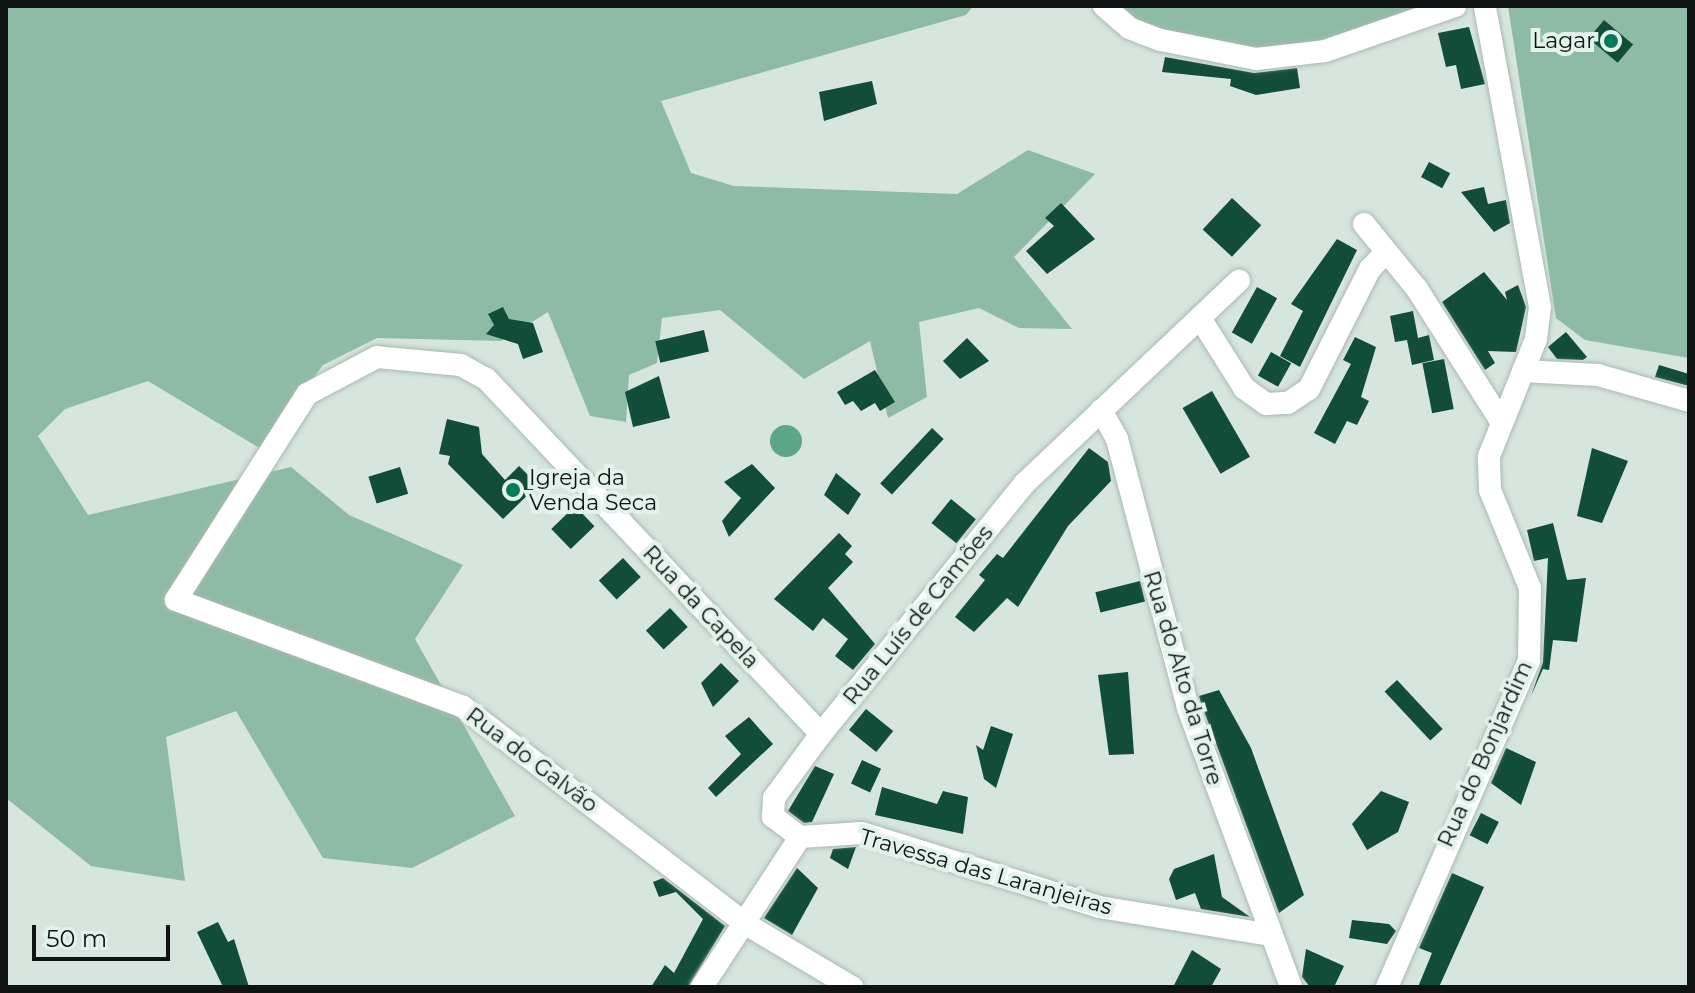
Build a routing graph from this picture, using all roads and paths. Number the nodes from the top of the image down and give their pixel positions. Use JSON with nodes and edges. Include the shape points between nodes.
{"nodes":[{"id":1,"x":1104,"y":6,"type":"edge"},
{"id":2,"x":1455,"y":6,"type":"edge"},
{"id":3,"x":1485,"y":6,"type":"edge"},
{"id":4,"x":1364,"y":224,"type":"dead end"},
{"id":5,"x":1386,"y":252,"type":"junction"},
{"id":6,"x":1239,"y":281,"type":"dead end"},
{"id":7,"x":1200,"y":318,"type":"junction"},
{"id":8,"x":1523,"y":371,"type":"junction"},
{"id":9,"x":1689,"y":401,"type":"edge"},
{"id":10,"x":1101,"y":410,"type":"junction"},
{"id":11,"x":1500,"y":420,"type":"junction"},
{"id":12,"x":176,"y":600,"type":"joint"},
{"id":13,"x":821,"y":734,"type":"junction"},
{"id":14,"x":800,"y":837,"type":"junction"},
{"id":15,"x":744,"y":923,"type":"junction"},
{"id":16,"x":1266,"y":934,"type":"junction"},
{"id":17,"x":702,"y":987,"type":"edge"},
{"id":18,"x":852,"y":987,"type":"edge"},
{"id":19,"x":1291,"y":987,"type":"edge"},
{"id":20,"x":1387,"y":987,"type":"edge"}],
"edges":[{"from":1,"to":2,"type":"street","via":[[1129,28],[1161,40],[1256,59],[1325,51]]},
{"from":3,"to":8,"type":"street","name":"Rua do Bonjardim","via":[[1540,307]]},
{"from":4,"to":5,"type":"street"},
{"from":5,"to":7,"type":"street","via":[[1370,269],[1309,389],[1288,403],[1266,404],[1244,388]]},
{"from":5,"to":11,"type":"street"},
{"from":6,"to":7,"type":"street","name":"Rua Luís de Camões"},
{"from":7,"to":10,"type":"street","name":"Rua Luís de Camões"},
{"from":8,"to":9,"type":"street","via":[[1598,375]]},
{"from":8,"to":11,"type":"street","name":"Rua do Bonjardim"},
{"from":10,"to":13,"type":"street","name":"Rua Luís de Camões","via":[[1024,484]]},
{"from":10,"to":16,"type":"street","name":"Rua do Alto da Torre","via":[[1117,439],[1188,708]]},
{"from":11,"to":20,"type":"street","name":"Rua do Bonjardim","via":[[1489,456],[1490,490],[1530,588],[1529,661]]},
{"from":12,"to":13,"type":"street","name":"Rua da Capela","via":[[307,394],[377,357],[461,365],[486,379]]},
{"from":12,"to":15,"type":"street","name":"Rua do Galvão","via":[[463,707]]},
{"from":13,"to":14,"type":"street","name":"Rua Luís de Camões","via":[[774,798],[773,817]]},
{"from":14,"to":15,"type":"street"},
{"from":14,"to":16,"type":"street","name":"Travessa das Laranjeiras","via":[[862,833],[1099,907]]},
{"from":15,"to":17,"type":"street"},
{"from":15,"to":18,"type":"street","name":"Rua do Galvão"},
{"from":16,"to":19,"type":"street","name":"Rua do Alto da Torre"}]}
